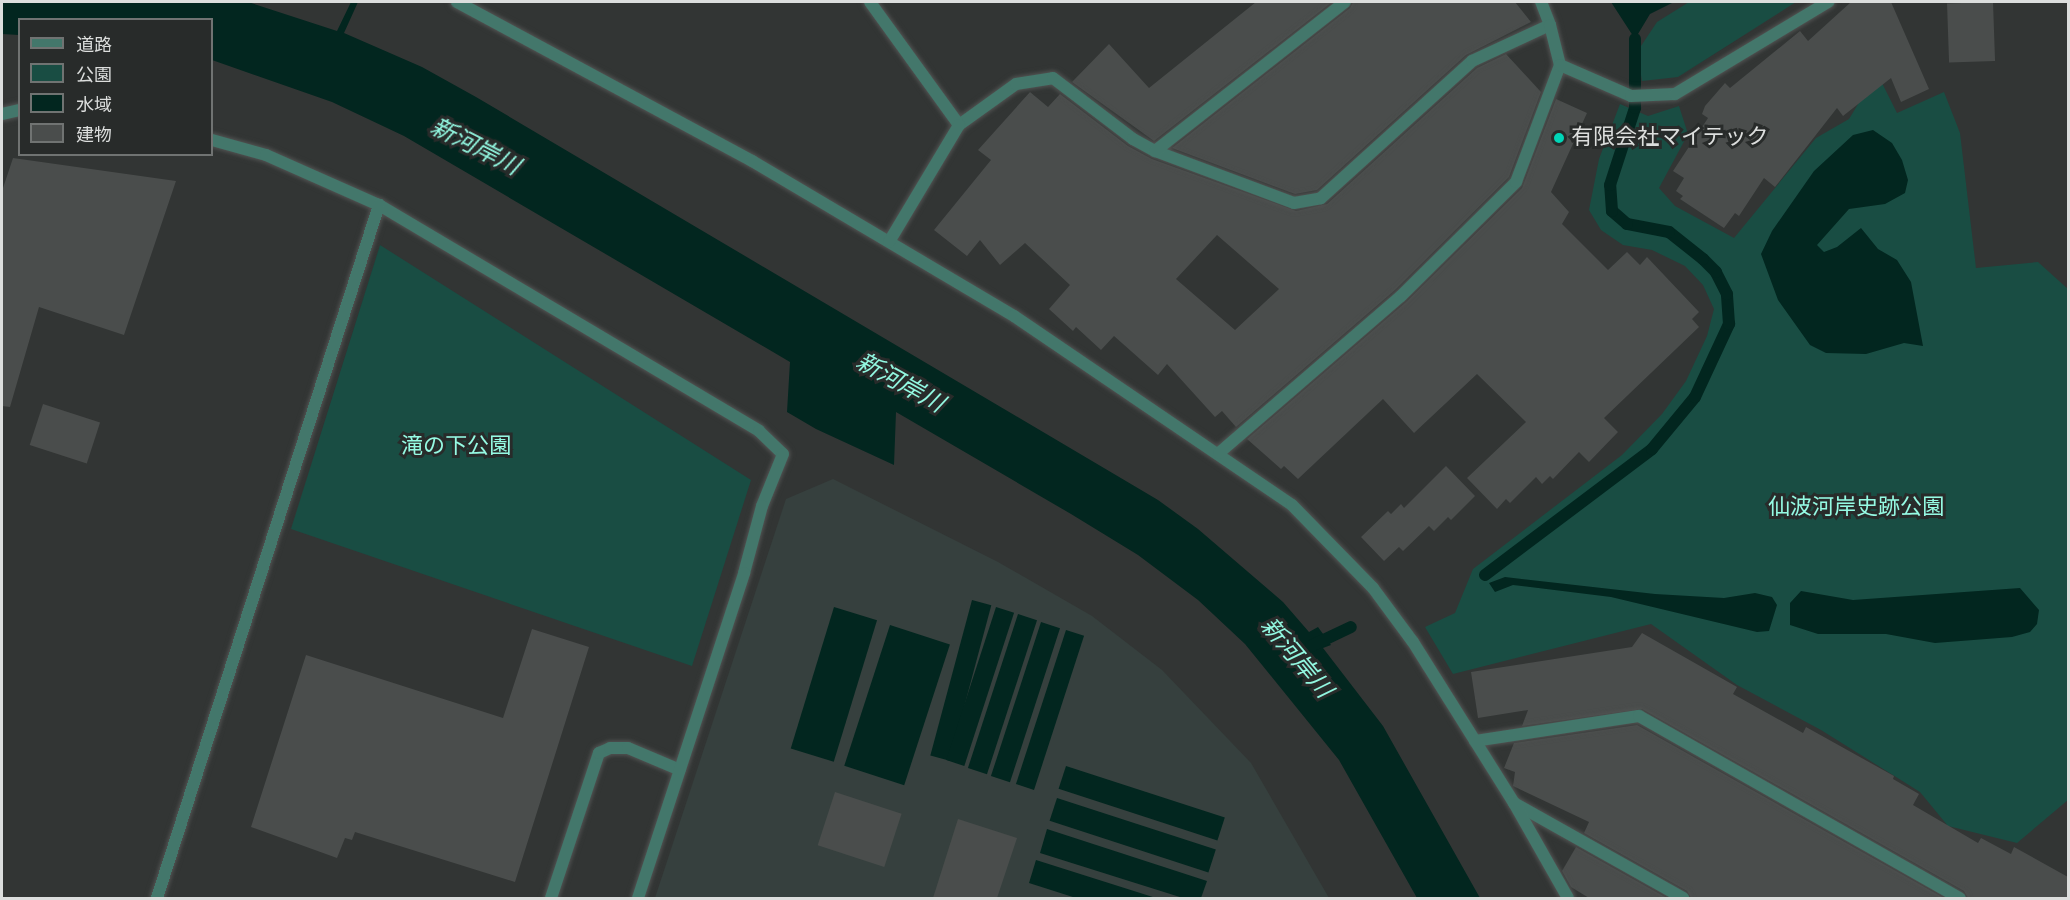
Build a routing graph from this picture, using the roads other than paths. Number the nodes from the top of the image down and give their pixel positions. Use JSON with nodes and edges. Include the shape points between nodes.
{"nodes":[{"id":1,"x":457,"y":2,"type":"edge"},
{"id":2,"x":870,"y":2,"type":"edge"},
{"id":3,"x":1345,"y":2,"type":"edge"},
{"id":4,"x":1541,"y":2,"type":"edge"},
{"id":5,"x":1828,"y":2,"type":"edge"},
{"id":6,"x":1550,"y":25,"type":"junction"},
{"id":7,"x":1560,"y":65,"type":"junction"},
{"id":8,"x":18,"y":110,"type":"edge"},
{"id":9,"x":2,"y":114,"type":"edge"},
{"id":10,"x":959,"y":125,"type":"junction"},
{"id":11,"x":213,"y":140,"type":"edge"},
{"id":12,"x":1155,"y":151,"type":"junction"},
{"id":13,"x":379,"y":205,"type":"junction"},
{"id":14,"x":889,"y":242,"type":"junction"},
{"id":15,"x":1219,"y":453,"type":"junction"},
{"id":16,"x":1475,"y":741,"type":"junction"},
{"id":17,"x":680,"y":770,"type":"junction"},
{"id":18,"x":1514,"y":803,"type":"junction"},
{"id":19,"x":158,"y":898,"type":"edge"},
{"id":20,"x":551,"y":898,"type":"edge"},
{"id":21,"x":638,"y":898,"type":"edge"},
{"id":22,"x":1568,"y":898,"type":"edge"},
{"id":23,"x":1683,"y":898,"type":"edge"},
{"id":24,"x":1960,"y":898,"type":"edge"}],
"edges":[{"from":1,"to":14,"type":"street","via":[[752,161]]},
{"from":2,"to":10,"type":"street"},
{"from":3,"to":12,"type":"street"},
{"from":4,"to":6,"type":"street"},
{"from":5,"to":7,"type":"street","via":[[1675,94],[1631,96]]},
{"from":6,"to":7,"type":"street"},
{"from":6,"to":12,"type":"street","via":[[1472,61],[1322,198],[1294,203]]},
{"from":7,"to":15,"type":"street","via":[[1516,182],[1401,296]]},
{"from":8,"to":9,"type":"street"},
{"from":10,"to":12,"type":"street","via":[[1016,84],[1053,78],[1133,139]]},
{"from":10,"to":14,"type":"street"},
{"from":11,"to":13,"type":"street","via":[[266,155]]},
{"from":13,"to":17,"type":"street","via":[[759,431],[783,454],[762,506]]},
{"from":13,"to":19,"type":"street"},
{"from":14,"to":15,"type":"street","via":[[1014,316]]},
{"from":15,"to":16,"type":"street","via":[[1292,504],[1373,588],[1420,652]]},
{"from":16,"to":18,"type":"street"},
{"from":16,"to":24,"type":"street","via":[[1639,716]]},
{"from":17,"to":20,"type":"street","via":[[628,748],[598,753]]},
{"from":17,"to":21,"type":"street"},
{"from":18,"to":22,"type":"street"},
{"from":18,"to":23,"type":"street"}]}
